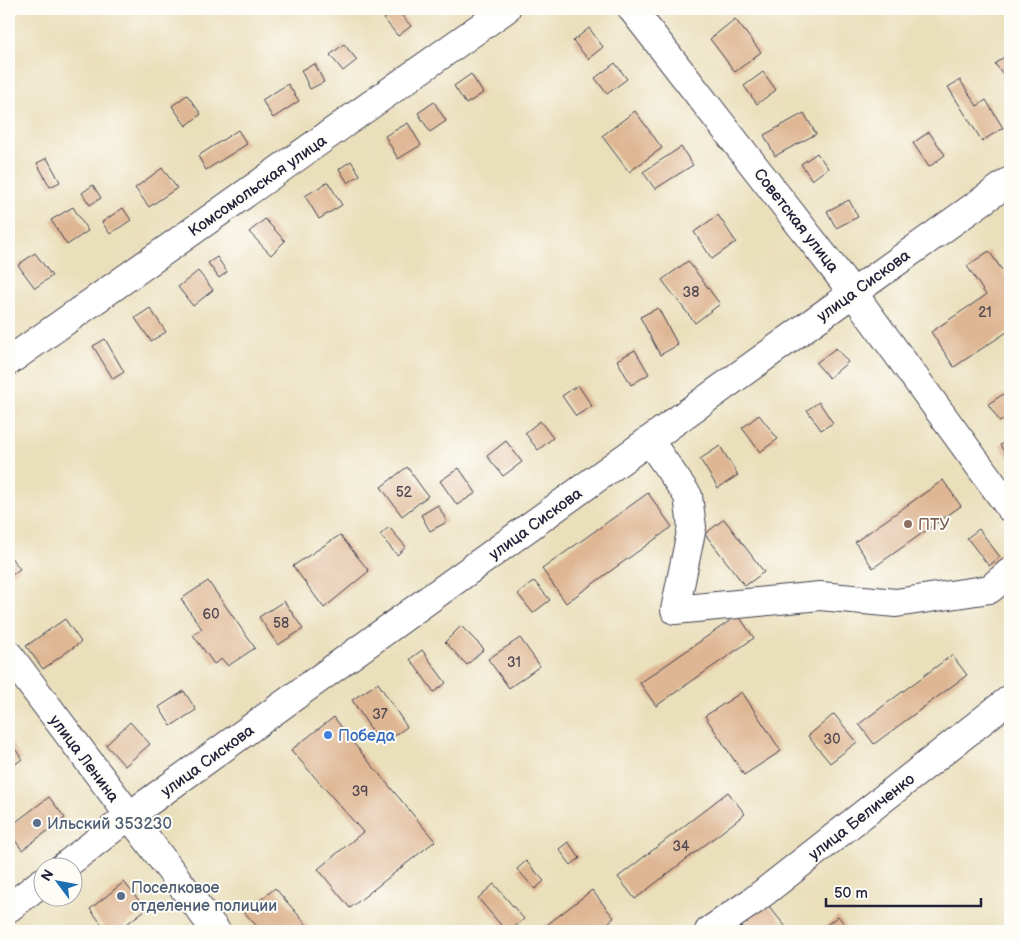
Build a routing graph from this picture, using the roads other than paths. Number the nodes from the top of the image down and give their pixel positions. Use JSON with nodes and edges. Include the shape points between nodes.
{"nodes":[{"id":1,"x":506,"y":9,"type":"edge"},
{"id":2,"x":632,"y":9,"type":"edge"},
{"id":3,"x":1010,"y":181,"type":"edge"},
{"id":4,"x":853,"y":292,"type":"junction"},
{"id":5,"x":9,"y":361,"type":"edge"},
{"id":6,"x":650,"y":440,"type":"junction"},
{"id":7,"x":1010,"y":508,"type":"edge"},
{"id":8,"x":1010,"y":572,"type":"edge"},
{"id":9,"x":9,"y":655,"type":"edge"},
{"id":10,"x":1010,"y":699,"type":"edge"},
{"id":11,"x":130,"y":816,"type":"junction"},
{"id":12,"x":75,"y":858,"type":"edge"},
{"id":13,"x":32,"y":890,"type":"edge"},
{"id":14,"x":9,"y":908,"type":"edge"},
{"id":15,"x":216,"y":931,"type":"edge"},
{"id":16,"x":709,"y":931,"type":"edge"}],
"edges":[{"from":1,"to":5,"type":"street","name":"Комсомольская улица"},
{"from":2,"to":4,"type":"street","name":"Советская улица"},
{"from":3,"to":4,"type":"street","name":"улица Сискова"},
{"from":4,"to":6,"type":"street","name":"улица Сискова"},
{"from":4,"to":7,"type":"street","name":"Советская улица"},
{"from":6,"to":8,"type":"street","via":[[688,496],[692,527],[675,610],[820,596],[896,603],[990,589]]},
{"from":6,"to":11,"type":"street","name":"улица Сискова"},
{"from":9,"to":11,"type":"street","name":"улица Ленина"},
{"from":10,"to":16,"type":"street","name":"улица Беличенко","via":[[753,901]]},
{"from":11,"to":12,"type":"street","name":"улица Сискова"},
{"from":11,"to":15,"type":"street","name":"улица Ленина"},
{"from":13,"to":14,"type":"street"}]}
